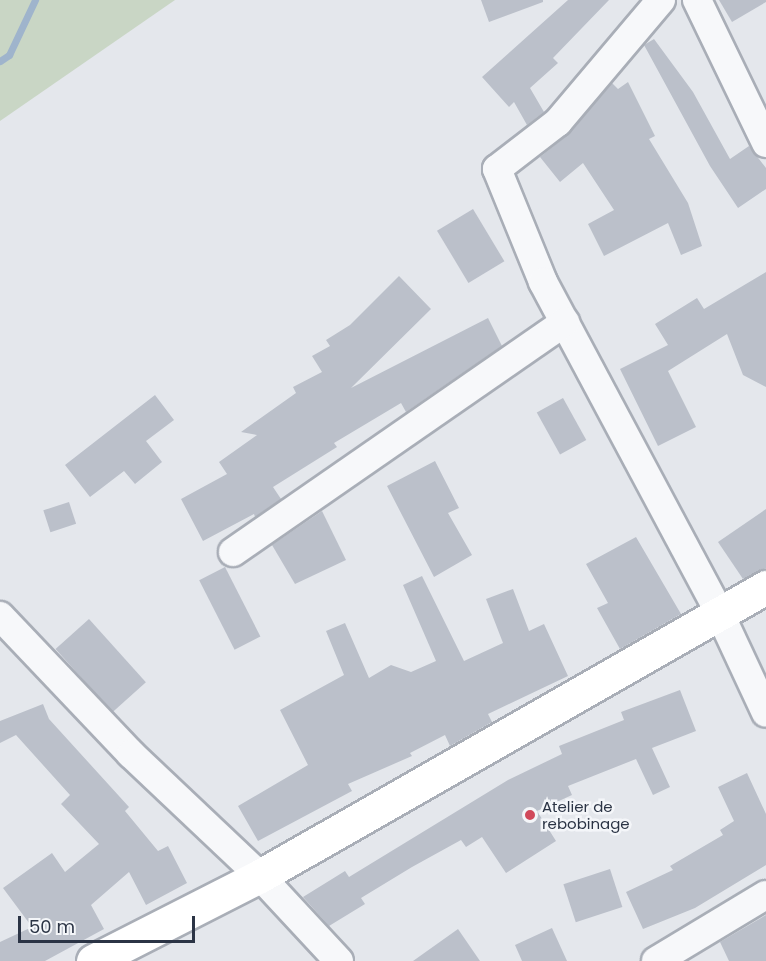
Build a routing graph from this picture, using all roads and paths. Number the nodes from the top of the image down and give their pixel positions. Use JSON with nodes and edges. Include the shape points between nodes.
{"nodes":[{"id":1,"x":661,"y":0,"type":"edge"},
{"id":2,"x":697,"y":0,"type":"edge"},
{"id":3,"x":712,"y":0,"type":"edge"},
{"id":4,"x":728,"y":30,"type":"dead end"},
{"id":5,"x":766,"y":143,"type":"edge"},
{"id":6,"x":565,"y":322,"type":"junction"},
{"id":7,"x":233,"y":552,"type":"dead end"},
{"id":8,"x":766,"y":587,"type":"edge"},
{"id":9,"x":719,"y":612,"type":"junction"},
{"id":10,"x":0,"y":616,"type":"edge"},
{"id":11,"x":766,"y":712,"type":"edge"},
{"id":12,"x":260,"y":876,"type":"junction"},
{"id":13,"x":766,"y":895,"type":"edge"},
{"id":14,"x":93,"y":961,"type":"edge"},
{"id":15,"x":339,"y":961,"type":"edge"},
{"id":16,"x":656,"y":961,"type":"edge"}],
"edges":[{"from":1,"to":6,"type":"street","via":[[558,122],[497,169],[543,282]]},
{"from":2,"to":5,"type":"street"},
{"from":3,"to":4,"type":"street"},
{"from":6,"to":7,"type":"street"},
{"from":6,"to":9,"type":"street"},
{"from":8,"to":9,"type":"highway"},
{"from":9,"to":11,"type":"street"},
{"from":9,"to":12,"type":"highway"},
{"from":10,"to":12,"type":"street","via":[[131,754]]},
{"from":12,"to":14,"type":"highway"},
{"from":12,"to":15,"type":"street"},
{"from":13,"to":16,"type":"street"}]}
